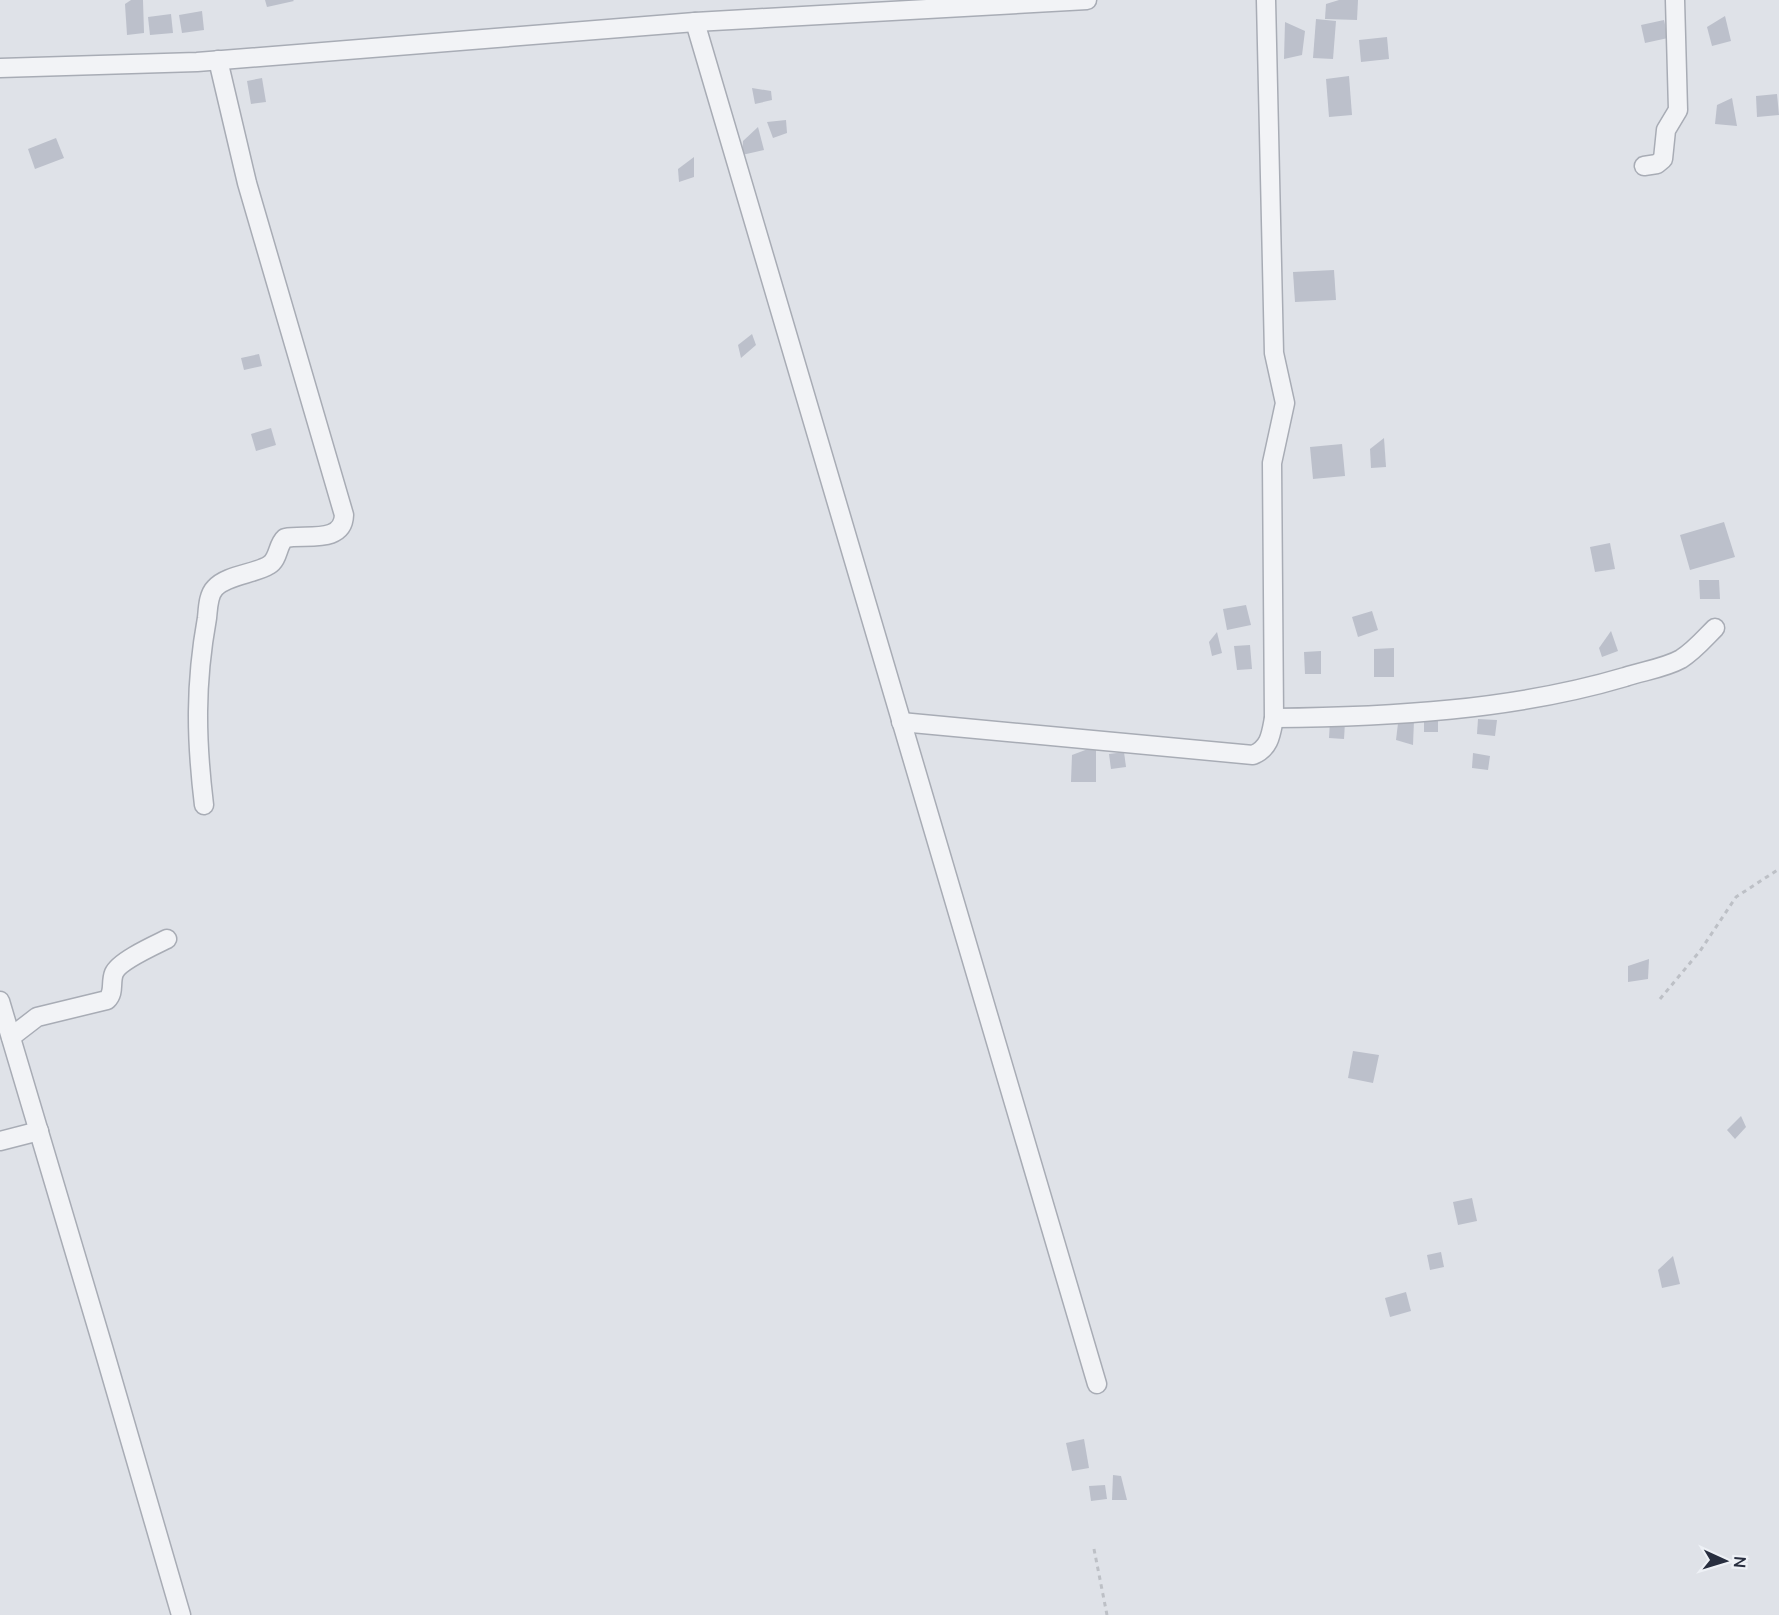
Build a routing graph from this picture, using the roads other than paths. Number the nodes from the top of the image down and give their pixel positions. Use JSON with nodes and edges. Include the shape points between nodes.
{"nodes":[{"id":1,"x":1087,"y":0,"type":"edge"},
{"id":2,"x":1266,"y":0,"type":"edge"},
{"id":3,"x":1675,"y":0,"type":"edge"},
{"id":4,"x":695,"y":22,"type":"junction"},
{"id":5,"x":218,"y":60,"type":"junction"},
{"id":6,"x":0,"y":68,"type":"edge"},
{"id":7,"x":1644,"y":166,"type":"dead end"},
{"id":8,"x":1715,"y":628,"type":"dead end"},
{"id":9,"x":1274,"y":718,"type":"junction"},
{"id":10,"x":901,"y":722,"type":"junction"},
{"id":11,"x":204,"y":805,"type":"dead end"},
{"id":12,"x":167,"y":939,"type":"dead end"},
{"id":13,"x":0,"y":1001,"type":"edge"},
{"id":14,"x":11,"y":1037,"type":"junction"},
{"id":15,"x":39,"y":1131,"type":"junction"},
{"id":16,"x":0,"y":1141,"type":"edge"},
{"id":17,"x":1097,"y":1384,"type":"dead end"},
{"id":18,"x":181,"y":1615,"type":"edge"}],
"edges":[{"from":1,"to":4,"type":"street"},
{"from":2,"to":9,"type":"street","via":[[1274,353],[1285,402],[1272,463]]},
{"from":3,"to":7,"type":"street","via":[[1678,111],[1666,130],[1663,159]]},
{"from":4,"to":5,"type":"street"},
{"from":4,"to":10,"type":"street"},
{"from":5,"to":6,"type":"street"},
{"from":5,"to":11,"type":"street","via":[[247,183],[344,515],[337,532],[285,538],[269,565],[220,583],[211,593],[196,706]]},
{"from":8,"to":9,"type":"street","via":[[1688,654],[1672,663],[1524,700],[1421,711]]},
{"from":9,"to":10,"type":"street","via":[[1269,743],[1253,755]]},
{"from":10,"to":17,"type":"street"},
{"from":12,"to":14,"type":"street","via":[[119,967],[114,974],[112,994],[106,1000],[37,1017]]},
{"from":13,"to":14,"type":"street"},
{"from":14,"to":15,"type":"street"},
{"from":15,"to":16,"type":"street"},
{"from":15,"to":18,"type":"street"}]}
